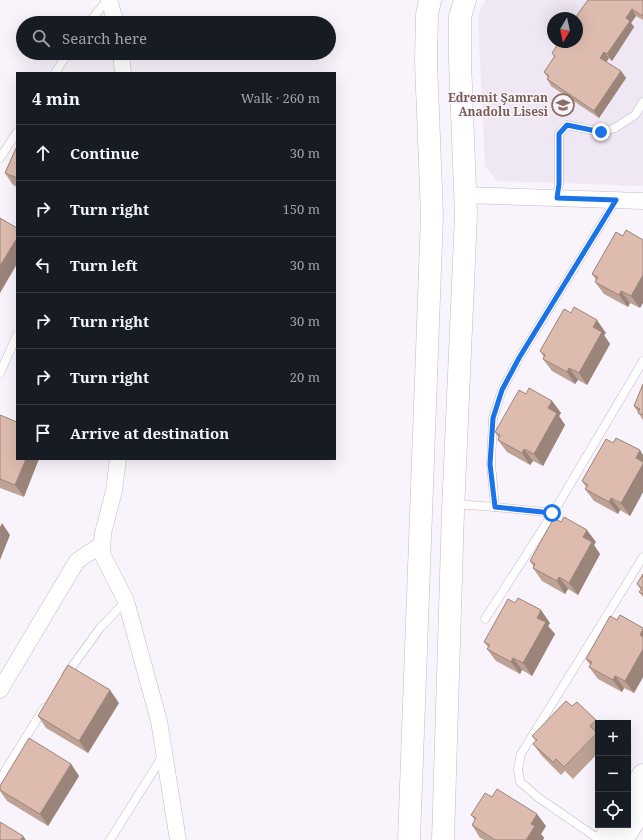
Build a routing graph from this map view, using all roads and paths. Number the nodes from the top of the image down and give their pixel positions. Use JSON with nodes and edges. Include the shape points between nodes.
{"nodes":[{"id":1,"x":108,"y":0,"type":"edge"},
{"id":2,"x":430,"y":0,"type":"edge"},
{"id":3,"x":464,"y":0,"type":"edge"},
{"id":4,"x":95,"y":16,"type":"edge"},
{"id":5,"x":114,"y":16,"type":"edge"},
{"id":6,"x":63,"y":60,"type":"edge"},
{"id":7,"x":122,"y":60,"type":"edge"},
{"id":8,"x":56,"y":72,"type":"edge"},
{"id":9,"x":123,"y":72,"type":"edge"},
{"id":10,"x":643,"y":102,"type":"edge"},
{"id":11,"x":16,"y":134,"type":"edge"},
{"id":12,"x":0,"y":158,"type":"edge"},
{"id":13,"x":465,"y":195,"type":"junction"},
{"id":14,"x":557,"y":198,"type":"junction"},
{"id":15,"x":616,"y":200,"type":"junction"},
{"id":16,"x":643,"y":201,"type":"edge"},
{"id":17,"x":16,"y":337,"type":"edge"},
{"id":18,"x":643,"y":361,"type":"edge"},
{"id":19,"x":0,"y":374,"type":"edge"},
{"id":20,"x":118,"y":460,"type":"edge"},
{"id":21,"x":454,"y":504,"type":"junction"},
{"id":22,"x":495,"y":507,"type":"junction"},
{"id":23,"x":552,"y":513,"type":"junction"},
{"id":24,"x":102,"y":544,"type":"junction"},
{"id":25,"x":643,"y":557,"type":"edge"},
{"id":26,"x":126,"y":601,"type":"junction"},
{"id":27,"x":485,"y":619,"type":"dead end"},
{"id":28,"x":60,"y":684,"type":"edge"},
{"id":29,"x":0,"y":690,"type":"edge"},
{"id":30,"x":47,"y":704,"type":"edge"},
{"id":31,"x":164,"y":753,"type":"junction"},
{"id":32,"x":643,"y":776,"type":"edge"},
{"id":33,"x":0,"y":779,"type":"edge"},
{"id":34,"x":631,"y":797,"type":"edge"},
{"id":35,"x":643,"y":806,"type":"edge"},
{"id":36,"x":613,"y":828,"type":"edge"},
{"id":37,"x":110,"y":840,"type":"edge"},
{"id":38,"x":178,"y":840,"type":"edge"},
{"id":39,"x":409,"y":840,"type":"edge"},
{"id":40,"x":443,"y":840,"type":"edge"},
{"id":41,"x":600,"y":840,"type":"edge"},
{"id":42,"x":604,"y":840,"type":"edge"},
{"id":43,"x":622,"y":840,"type":"edge"}],
"edges":[{"from":1,"to":4,"type":"lane"},
{"from":1,"to":5,"type":"street"},
{"from":2,"to":39,"type":"street","via":[[427,15],[426,62],[432,215]]},
{"from":3,"to":13,"type":"street","via":[[460,16],[460,61]]},
{"from":6,"to":8,"type":"lane"},
{"from":7,"to":9,"type":"street"},
{"from":10,"to":14,"type":"lane","via":[[635,115],[615,128],[601,132],[567,125],[559,134]]},
{"from":11,"to":12,"type":"lane"},
{"from":13,"to":14,"type":"street"},
{"from":13,"to":21,"type":"street"},
{"from":14,"to":15,"type":"street"},
{"from":15,"to":16,"type":"street"},
{"from":15,"to":22,"type":"lane","via":[[502,390],[493,418],[490,464]]},
{"from":17,"to":19,"type":"lane"},
{"from":18,"to":23,"type":"lane"},
{"from":20,"to":24,"type":"street","via":[[114,491],[102,533]]},
{"from":21,"to":22,"type":"lane"},
{"from":21,"to":40,"type":"street"},
{"from":22,"to":23,"type":"lane"},
{"from":23,"to":27,"type":"lane"},
{"from":24,"to":26,"type":"street","via":[[102,554]]},
{"from":24,"to":29,"type":"street","via":[[77,561]]},
{"from":25,"to":41,"type":"lane","via":[[521,754],[518,769],[520,782],[538,798]]},
{"from":26,"to":28,"type":"lane","via":[[100,628]]},
{"from":26,"to":31,"type":"street"},
{"from":30,"to":33,"type":"lane"},
{"from":31,"to":37,"type":"lane"},
{"from":31,"to":38,"type":"street"},
{"from":32,"to":34,"type":"street"},
{"from":35,"to":43,"type":"street"},
{"from":36,"to":42,"type":"street"}]}
